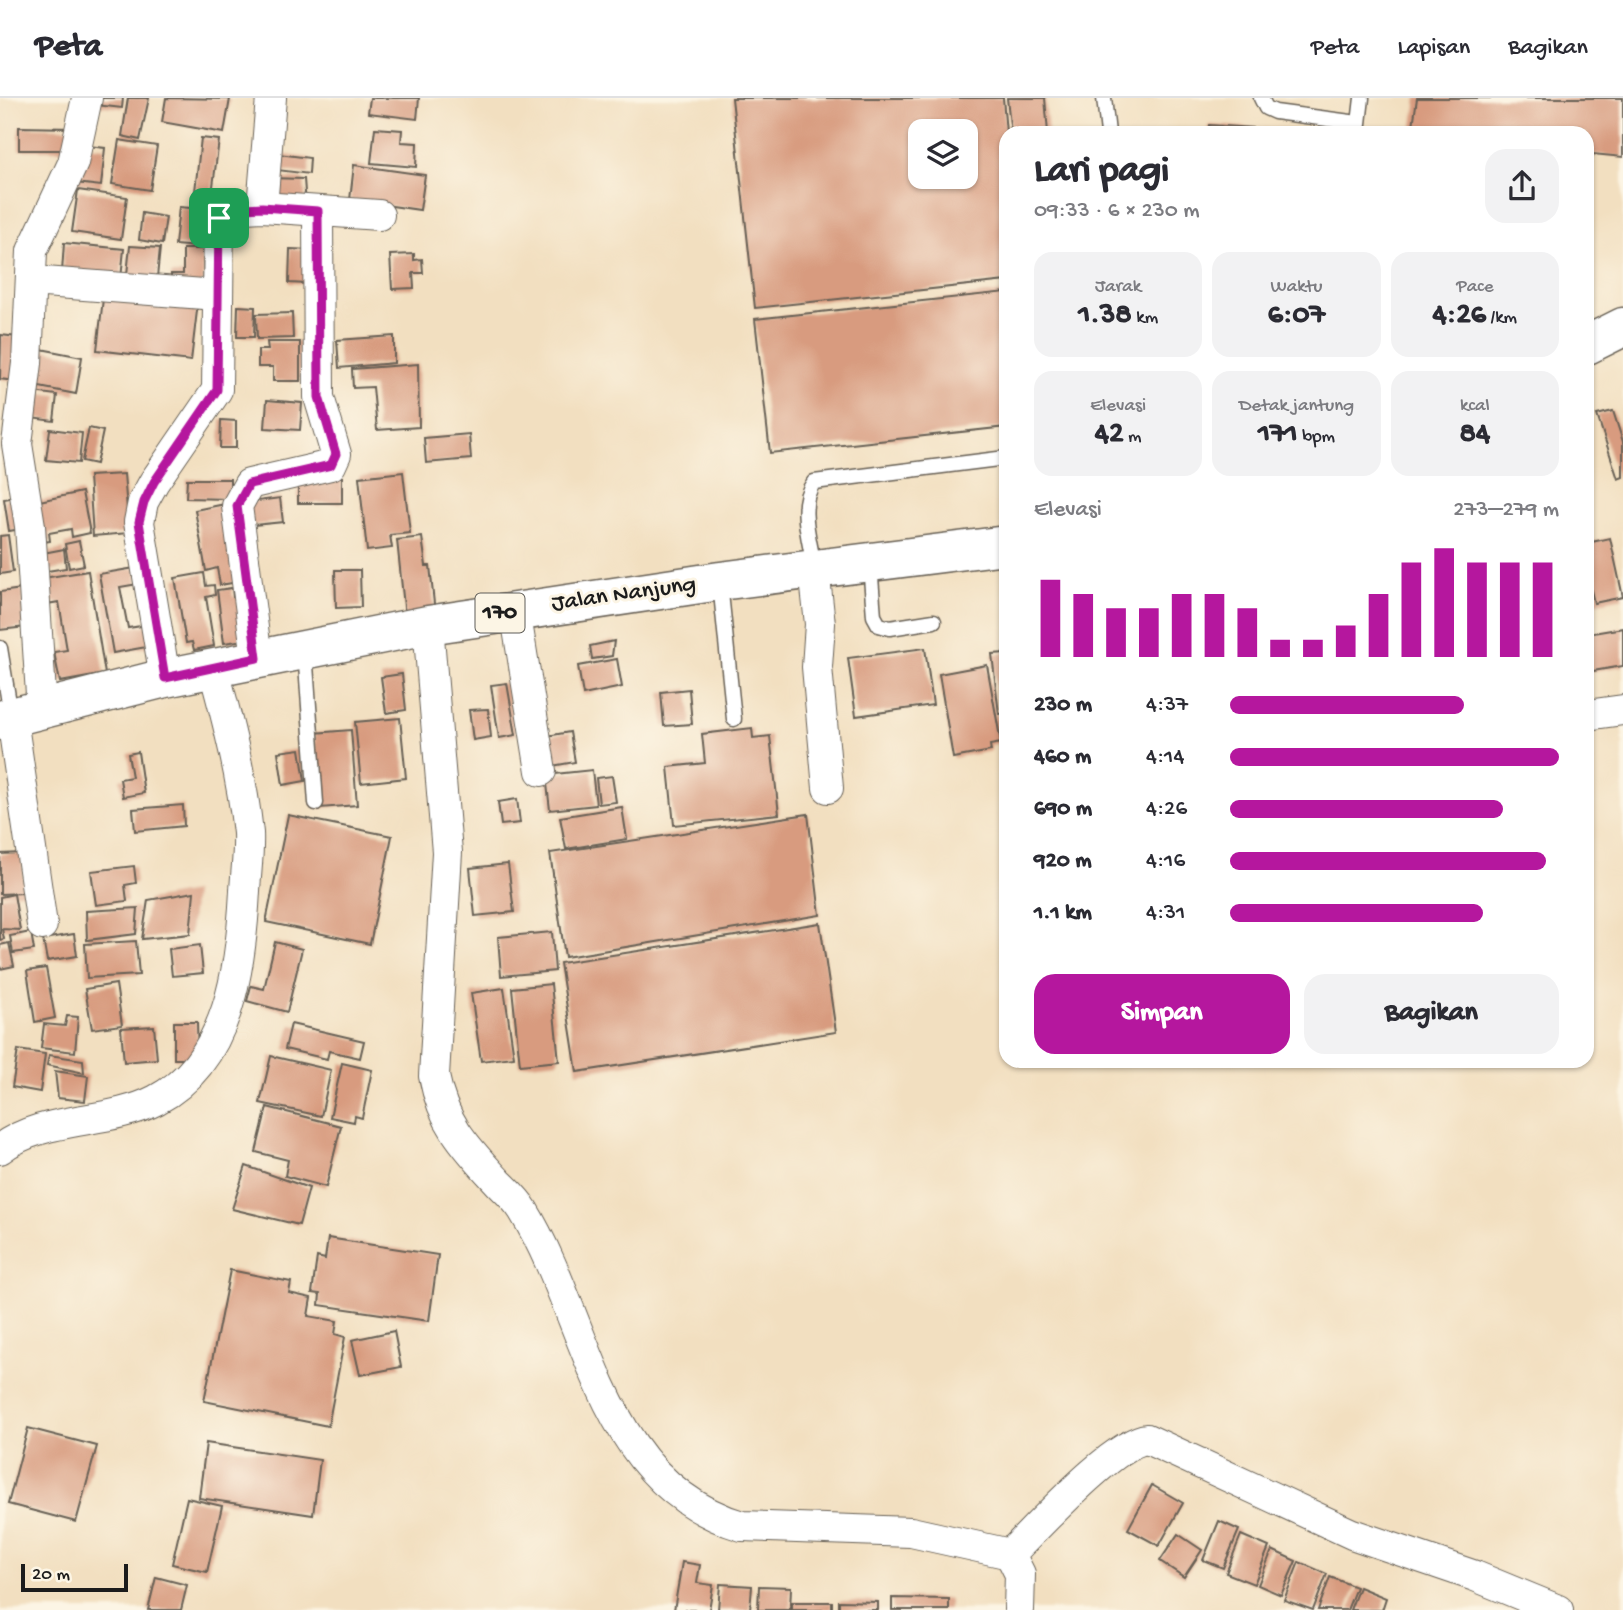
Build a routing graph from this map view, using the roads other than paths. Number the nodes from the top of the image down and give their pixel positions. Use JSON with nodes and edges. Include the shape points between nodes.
{"nodes":[{"id":1,"x":87,"y":98,"type":"edge"},
{"id":2,"x":271,"y":98,"type":"edge"},
{"id":3,"x":1104,"y":98,"type":"edge"},
{"id":4,"x":1261,"y":98,"type":"edge"},
{"id":5,"x":1362,"y":98,"type":"edge"},
{"id":6,"x":1107,"y":126,"type":"edge"},
{"id":7,"x":1348,"y":126,"type":"edge"},
{"id":8,"x":1358,"y":126,"type":"edge"},
{"id":9,"x":262,"y":207,"type":"junction"},
{"id":10,"x":318,"y":211,"type":"junction"},
{"id":11,"x":379,"y":215,"type":"dead end"},
{"id":12,"x":31,"y":281,"type":"junction"},
{"id":13,"x":217,"y":295,"type":"junction"},
{"id":14,"x":1623,"y":327,"type":"edge"},
{"id":15,"x":1594,"y":342,"type":"edge"},
{"id":16,"x":999,"y":459,"type":"edge"},
{"id":17,"x":999,"y":546,"type":"edge"},
{"id":18,"x":870,"y":562,"type":"junction"},
{"id":19,"x":814,"y":569,"type":"junction"},
{"id":20,"x":720,"y":581,"type":"junction"},
{"id":21,"x":515,"y":610,"type":"junction"},
{"id":22,"x":934,"y":621,"type":"dead end"},
{"id":23,"x":428,"y":625,"type":"junction"},
{"id":24,"x":0,"y":648,"type":"edge"},
{"id":25,"x":305,"y":648,"type":"junction"},
{"id":26,"x":257,"y":658,"type":"junction"},
{"id":27,"x":213,"y":667,"type":"junction"},
{"id":28,"x":165,"y":678,"type":"junction"},
{"id":29,"x":1623,"y":710,"type":"edge"},
{"id":30,"x":1594,"y":714,"type":"edge"},
{"id":31,"x":18,"y":716,"type":"edge"},
{"id":32,"x":734,"y":719,"type":"dead end"},
{"id":33,"x":541,"y":771,"type":"dead end"},
{"id":34,"x":828,"y":788,"type":"dead end"},
{"id":35,"x":316,"y":803,"type":"dead end"},
{"id":36,"x":43,"y":925,"type":"dead end"},
{"id":37,"x":0,"y":1149,"type":"edge"},
{"id":38,"x":1010,"y":1554,"type":"junction"},
{"id":39,"x":1018,"y":1610,"type":"edge"},
{"id":40,"x":1558,"y":1610,"type":"edge"}],
"edges":[{"from":1,"to":12,"type":"street","via":[[73,163],[32,251]]},
{"from":2,"to":9,"type":"street"},
{"from":3,"to":6,"type":"lane"},
{"from":4,"to":7,"type":"lane","via":[[1266,108],[1275,112]]},
{"from":5,"to":8,"type":"lane"},
{"from":9,"to":10,"type":"street"},
{"from":9,"to":13,"type":"street","via":[[228,209],[219,218]]},
{"from":10,"to":11,"type":"street"},
{"from":10,"to":26,"type":"street","via":[[319,397],[336,454],[331,465],[249,484],[237,506]]},
{"from":12,"to":13,"type":"street"},
{"from":12,"to":31,"type":"street","via":[[17,443],[30,526]]},
{"from":13,"to":28,"type":"street","via":[[217,390],[154,482],[139,522]]},
{"from":14,"to":15,"type":"main road"},
{"from":16,"to":19,"type":"lane","via":[[814,482],[806,493]]},
{"from":17,"to":18,"type":"main road","name":"Jalan Nanjung","number":"170"},
{"from":18,"to":19,"type":"main road","name":"Jalan Nanjung","number":"170"},
{"from":18,"to":22,"type":"lane","via":[[874,615],[879,625],[890,628]]},
{"from":19,"to":20,"type":"main road","name":"Jalan Nanjung","number":"170"},
{"from":19,"to":34,"type":"street"},
{"from":20,"to":21,"type":"main road","name":"Jalan Nanjung","number":"170"},
{"from":20,"to":32,"type":"lane"},
{"from":21,"to":23,"type":"main road","name":"Jalan Nanjung","number":"170"},
{"from":21,"to":33,"type":"street"},
{"from":23,"to":25,"type":"main road","name":"Jalan Nanjung","number":"170"},
{"from":23,"to":38,"type":"street","via":[[447,852],[434,1076],[438,1100],[453,1132],[522,1209],[597,1381],[633,1447],[679,1493],[742,1526],[911,1532]]},
{"from":24,"to":31,"type":"lane"},
{"from":25,"to":26,"type":"main road","name":"Jalan Nanjung","number":"170"},
{"from":25,"to":35,"type":"lane"},
{"from":26,"to":27,"type":"main road","name":"Jalan Nanjung","number":"170"},
{"from":27,"to":28,"type":"main road","name":"Jalan Nanjung","number":"170"},
{"from":27,"to":37,"type":"street","via":[[232,736],[248,835],[243,937],[224,1019],[198,1065],[154,1101],[24,1136]]},
{"from":28,"to":31,"type":"main road","name":"Jalan Nanjung","number":"170"},
{"from":29,"to":30,"type":"street"},
{"from":31,"to":36,"type":"street"},
{"from":38,"to":39,"type":"street","via":[[1020,1574]]},
{"from":38,"to":40,"type":"street","via":[[1115,1453],[1147,1439],[1352,1534]]}]}
